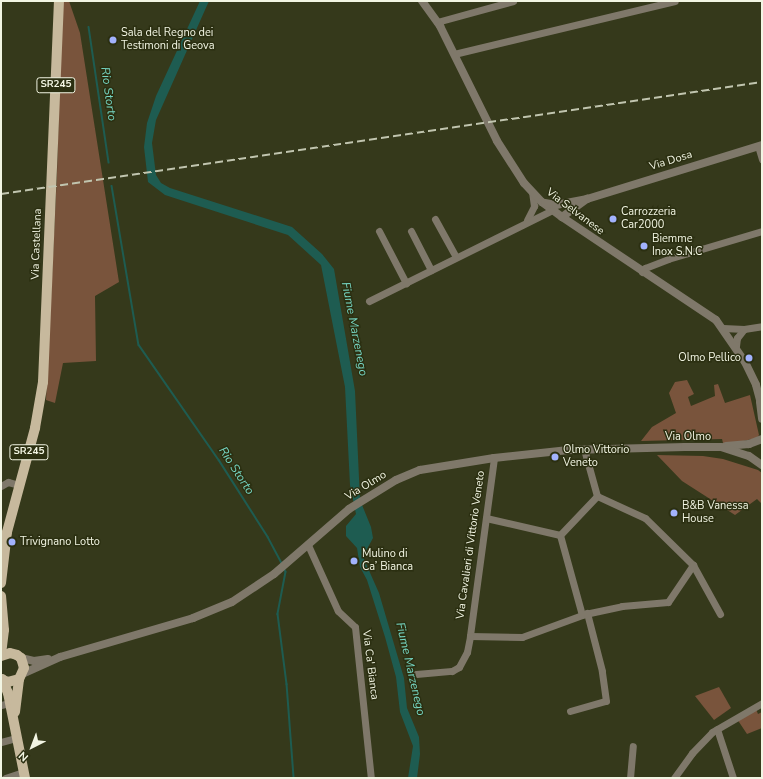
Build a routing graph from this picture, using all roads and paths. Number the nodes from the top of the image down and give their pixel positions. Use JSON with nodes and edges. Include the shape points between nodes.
{"nodes":[{"id":1,"x":59,"y":1,"type":"edge"},
{"id":2,"x":422,"y":1,"type":"edge"},
{"id":3,"x":513,"y":1,"type":"edge"},
{"id":4,"x":675,"y":1,"type":"edge"},
{"id":5,"x":437,"y":22,"type":"junction"},
{"id":6,"x":454,"y":54,"type":"junction"},
{"id":7,"x":760,"y":145,"type":"edge"},
{"id":8,"x":762,"y":159,"type":"edge"},
{"id":9,"x":532,"y":192,"type":"junction"},
{"id":10,"x":587,"y":199,"type":"junction"},
{"id":11,"x":572,"y":201,"type":"junction"},
{"id":12,"x":542,"y":202,"type":"junction"},
{"id":13,"x":578,"y":208,"type":"junction"},
{"id":14,"x":552,"y":210,"type":"junction"},
{"id":15,"x":562,"y":217,"type":"junction"},
{"id":16,"x":436,"y":219,"type":"dead end"},
{"id":17,"x":526,"y":222,"type":"junction"},
{"id":18,"x":577,"y":228,"type":"junction"},
{"id":19,"x":379,"y":231,"type":"dead end"},
{"id":20,"x":411,"y":231,"type":"dead end"},
{"id":21,"x":762,"y":231,"type":"edge"},
{"id":22,"x":456,"y":257,"type":"junction"},
{"id":23,"x":431,"y":270,"type":"junction"},
{"id":24,"x":642,"y":272,"type":"junction"},
{"id":25,"x":406,"y":282,"type":"junction"},
{"id":26,"x":369,"y":301,"type":"dead end"},
{"id":27,"x":762,"y":326,"type":"edge"},
{"id":28,"x":744,"y":329,"type":"junction"},
{"id":29,"x":725,"y":331,"type":"junction"},
{"id":30,"x":736,"y":346,"type":"junction"},
{"id":31,"x":759,"y":384,"type":"edge"},
{"id":32,"x":759,"y":398,"type":"junction"},
{"id":33,"x":762,"y":408,"type":"edge"},
{"id":34,"x":762,"y":419,"type":"edge"},
{"id":35,"x":760,"y":439,"type":"edge"},
{"id":36,"x":721,"y":448,"type":"junction"},
{"id":37,"x":584,"y":449,"type":"junction"},
{"id":38,"x":494,"y":458,"type":"junction"},
{"id":39,"x":752,"y":458,"type":"junction"},
{"id":40,"x":762,"y":465,"type":"edge"},
{"id":41,"x":19,"y":485,"type":"junction"},
{"id":42,"x":1,"y":486,"type":"edge"},
{"id":43,"x":597,"y":496,"type":"junction"},
{"id":44,"x":486,"y":518,"type":"junction"},
{"id":45,"x":560,"y":535,"type":"junction"},
{"id":46,"x":3,"y":542,"type":"edge"},
{"id":47,"x":310,"y":543,"type":"junction"},
{"id":48,"x":2,"y":564,"type":"edge"},
{"id":49,"x":693,"y":566,"type":"junction"},
{"id":50,"x":1,"y":583,"type":"edge"},
{"id":51,"x":1,"y":596,"type":"edge"},
{"id":52,"x":584,"y":614,"type":"junction"},
{"id":53,"x":720,"y":614,"type":"dead end"},
{"id":54,"x":3,"y":626,"type":"edge"},
{"id":55,"x":470,"y":636,"type":"junction"},
{"id":56,"x":1,"y":654,"type":"edge"},
{"id":57,"x":19,"y":656,"type":"junction"},
{"id":58,"x":60,"y":657,"type":"junction"},
{"id":59,"x":416,"y":674,"type":"dead end"},
{"id":60,"x":20,"y":676,"type":"junction"},
{"id":61,"x":1,"y":679,"type":"edge"},
{"id":62,"x":762,"y":703,"type":"edge"},
{"id":63,"x":9,"y":704,"type":"edge"},
{"id":64,"x":570,"y":711,"type":"dead end"},
{"id":65,"x":717,"y":729,"type":"junction"},
{"id":66,"x":16,"y":738,"type":"junction"},
{"id":67,"x":1,"y":742,"type":"edge"},
{"id":68,"x":633,"y":746,"type":"dead end"},
{"id":69,"x":24,"y":775,"type":"edge"},
{"id":70,"x":5,"y":778,"type":"edge"},
{"id":71,"x":371,"y":778,"type":"edge"},
{"id":72,"x":630,"y":778,"type":"edge"},
{"id":73,"x":674,"y":778,"type":"edge"},
{"id":74,"x":733,"y":778,"type":"edge"}],
"edges":[{"from":1,"to":41,"type":"main road","name":"Via Castellana","number":"SR245","via":[[43,382],[35,428]]},
{"from":2,"to":5,"type":"street","name":"Via Selvanese"},
{"from":3,"to":5,"type":"street"},
{"from":4,"to":6,"type":"street"},
{"from":5,"to":6,"type":"street","name":"Via Selvanese"},
{"from":6,"to":9,"type":"street","name":"Via Selvanese","via":[[497,141],[518,176]]},
{"from":7,"to":8,"type":"street"},
{"from":7,"to":10,"type":"street","name":"Via Dosa"},
{"from":9,"to":12,"type":"street","name":"Via Selvanese"},
{"from":9,"to":17,"type":"street","via":[[534,206]]},
{"from":10,"to":11,"type":"street","name":"Via Dosa"},
{"from":10,"to":13,"type":"street"},
{"from":11,"to":12,"type":"street","name":"Via Dosa","via":[[556,205]]},
{"from":11,"to":15,"type":"street","via":[[565,207]]},
{"from":12,"to":14,"type":"street","name":"Via Selvanese"},
{"from":13,"to":15,"type":"street"},
{"from":13,"to":18,"type":"street"},
{"from":14,"to":15,"type":"street","name":"Via Selvanese"},
{"from":14,"to":17,"type":"street"},
{"from":15,"to":18,"type":"street","name":"Via Selvanese"},
{"from":16,"to":22,"type":"street"},
{"from":17,"to":22,"type":"street"},
{"from":18,"to":24,"type":"street","name":"Via Selvanese"},
{"from":19,"to":25,"type":"street"},
{"from":20,"to":23,"type":"street"},
{"from":21,"to":24,"type":"street","via":[[668,259],[645,268]]},
{"from":22,"to":23,"type":"street"},
{"from":23,"to":25,"type":"street"},
{"from":24,"to":29,"type":"street","name":"Via Selvanese","via":[[704,310]]},
{"from":25,"to":26,"type":"street"},
{"from":27,"to":28,"type":"street"},
{"from":28,"to":29,"type":"street"},
{"from":28,"to":30,"type":"street","via":[[737,338]]},
{"from":29,"to":30,"type":"street","name":"Via Selvanese"},
{"from":30,"to":31,"type":"street","name":"Via Selvanese"},
{"from":31,"to":32,"type":"street","name":"Via Selvanese"},
{"from":32,"to":33,"type":"street","name":"Via Selvanese"},
{"from":32,"to":34,"type":"street","name":"Via Selvanese"},
{"from":35,"to":36,"type":"street","name":"Via Olmo"},
{"from":35,"to":39,"type":"street","name":"Via Olmo","via":[[752,450]]},
{"from":36,"to":37,"type":"street","name":"Via Olmo"},
{"from":36,"to":39,"type":"street","name":"Via Olmo"},
{"from":37,"to":38,"type":"street","name":"Via Olmo"},
{"from":37,"to":43,"type":"street"},
{"from":38,"to":44,"type":"street","name":"Via Cavalieri di Vittorio Veneto"},
{"from":38,"to":47,"type":"street","name":"Via Olmo","via":[[420,470],[396,480],[349,509]]},
{"from":39,"to":40,"type":"street","name":"Via Olmo"},
{"from":41,"to":42,"type":"street","via":[[8,482]]},
{"from":41,"to":46,"type":"main road","name":"Via Castellana","number":"SR245"},
{"from":43,"to":45,"type":"street"},
{"from":43,"to":49,"type":"street","via":[[645,518]]},
{"from":44,"to":45,"type":"street"},
{"from":44,"to":55,"type":"street","name":"Via Cavalieri di Vittorio Veneto"},
{"from":45,"to":52,"type":"street"},
{"from":46,"to":48,"type":"main road","name":"Via Castellana","number":"SR245"},
{"from":47,"to":58,"type":"street","name":"Via Olmo","via":[[274,574],[218,609]]},
{"from":47,"to":71,"type":"street","name":"Via Ca' Bianca","via":[[338,611],[355,627]]},
{"from":48,"to":50,"type":"main road","name":"Via Castellana","number":"SR245"},
{"from":49,"to":52,"type":"street","name":"Via Cavalieri di Vittorio Veneto","via":[[668,602],[622,606]]},
{"from":49,"to":53,"type":"street"},
{"from":51,"to":54,"type":"main road"},
{"from":52,"to":55,"type":"street","name":"Via Cavalieri di Vittorio Veneto","via":[[522,637]]},
{"from":52,"to":64,"type":"street","via":[[602,672],[606,701]]},
{"from":54,"to":56,"type":"main road"},
{"from":54,"to":57,"type":"main road"},
{"from":55,"to":59,"type":"street","name":"Via Cavalieri di Vittorio Veneto","via":[[467,652],[459,667],[452,671]]},
{"from":56,"to":57,"type":"main road"},
{"from":57,"to":58,"type":"street","via":[[34,661]]},
{"from":57,"to":60,"type":"main road","via":[[24,663]]},
{"from":58,"to":60,"type":"street"},
{"from":60,"to":61,"type":"main road","via":[[8,682]]},
{"from":60,"to":63,"type":"main road"},
{"from":61,"to":63,"type":"main road"},
{"from":62,"to":65,"type":"street"},
{"from":63,"to":66,"type":"main road"},
{"from":65,"to":73,"type":"street","via":[[692,753]]},
{"from":65,"to":74,"type":"street"},
{"from":66,"to":67,"type":"street"},
{"from":66,"to":69,"type":"main road"},
{"from":68,"to":72,"type":"street"},
{"from":69,"to":70,"type":"street"}]}
